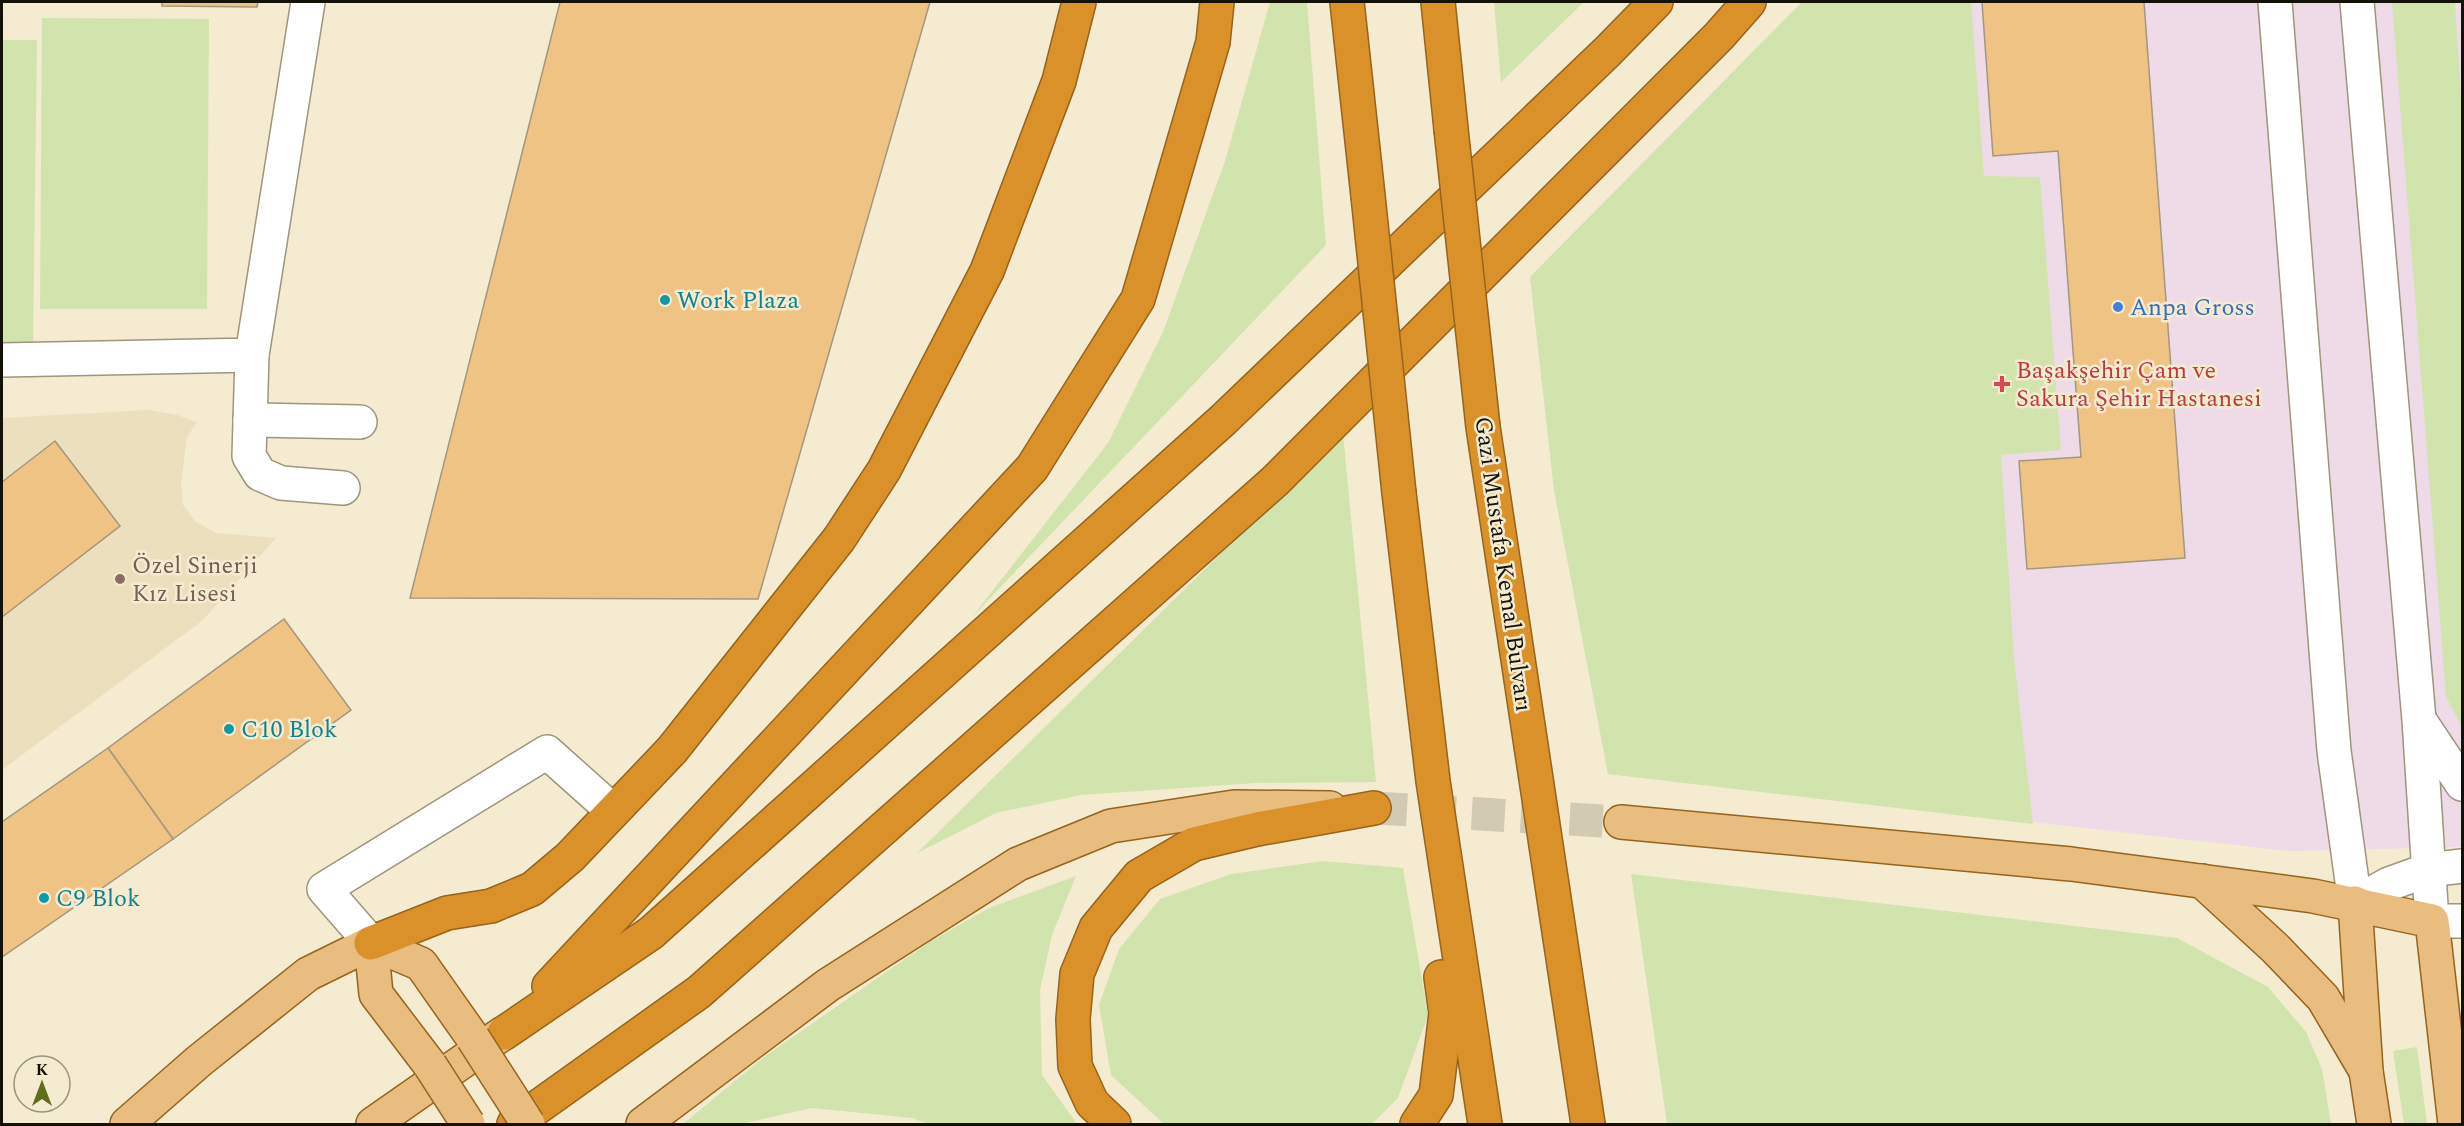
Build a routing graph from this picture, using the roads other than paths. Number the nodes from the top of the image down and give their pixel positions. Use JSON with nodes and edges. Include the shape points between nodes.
{"nodes":[{"id":1,"x":308,"y":2,"type":"edge"},
{"id":2,"x":1079,"y":2,"type":"edge"},
{"id":3,"x":1217,"y":2,"type":"edge"},
{"id":4,"x":1347,"y":2,"type":"edge"},
{"id":5,"x":1438,"y":2,"type":"edge"},
{"id":6,"x":1656,"y":2,"type":"edge"},
{"id":7,"x":1749,"y":2,"type":"edge"},
{"id":8,"x":2275,"y":2,"type":"edge"},
{"id":9,"x":2357,"y":2,"type":"edge"},
{"id":10,"x":252,"y":355,"type":"junction"},
{"id":11,"x":2,"y":360,"type":"edge"},
{"id":12,"x":250,"y":420,"type":"junction"},
{"id":13,"x":360,"y":422,"type":"dead end"},
{"id":14,"x":343,"y":488,"type":"dead end"},
{"id":15,"x":2419,"y":720,"type":"junction"},
{"id":16,"x":1433,"y":781,"type":"junction"},
{"id":17,"x":2463,"y":784,"type":"edge"},
{"id":18,"x":1374,"y":808,"type":"joint"},
{"id":19,"x":613,"y":811,"type":"junction"},
{"id":20,"x":1621,"y":822,"type":"tunnel mouth"},
{"id":21,"x":2463,"y":867,"type":"edge"},
{"id":22,"x":2428,"y":870,"type":"junction"},
{"id":23,"x":2202,"y":880,"type":"junction"},
{"id":24,"x":2355,"y":903,"type":"junction"},
{"id":25,"x":2447,"y":921,"type":"edge"},
{"id":26,"x":371,"y":943,"type":"junction"},
{"id":27,"x":488,"y":1035,"type":"junction"},
{"id":28,"x":2366,"y":1071,"type":"junction"},
{"id":29,"x":128,"y":1125,"type":"edge"},
{"id":30,"x":373,"y":1125,"type":"edge"},
{"id":31,"x":468,"y":1125,"type":"edge"},
{"id":32,"x":514,"y":1125,"type":"edge"},
{"id":33,"x":528,"y":1125,"type":"edge"},
{"id":34,"x":643,"y":1125,"type":"edge"},
{"id":35,"x":1114,"y":1125,"type":"edge"},
{"id":36,"x":1418,"y":1125,"type":"edge"},
{"id":37,"x":1485,"y":1125,"type":"edge"},
{"id":38,"x":1588,"y":1125,"type":"edge"},
{"id":39,"x":2374,"y":1125,"type":"edge"},
{"id":40,"x":2454,"y":1125,"type":"edge"}],
"edges":[{"from":1,"to":10,"type":"street"},
{"from":2,"to":19,"type":"highway","via":[[1059,81],[987,272],[884,470],[839,539],[672,750]]},
{"from":3,"to":27,"type":"highway","via":[[1213,42],[1138,299],[1032,468]]},
{"from":4,"to":16,"type":"highway","bridge":true},
{"from":5,"to":38,"type":"highway","name":"Gazi Mustafa Kemal Bulvarı","bridge":true,"via":[[1483,427]]},
{"from":6,"to":27,"type":"highway","via":[[1223,420],[651,933]]},
{"from":7,"to":32,"type":"highway","via":[[1275,481],[699,992]]},
{"from":8,"to":24,"type":"street","via":[[2334,751]]},
{"from":9,"to":15,"type":"street"},
{"from":10,"to":11,"type":"street"},
{"from":10,"to":12,"type":"street"},
{"from":12,"to":13,"type":"street"},
{"from":12,"to":14,"type":"street","via":[[249,456],[260,474],[281,483]]},
{"from":15,"to":17,"type":"street"},
{"from":15,"to":22,"type":"street"},
{"from":16,"to":36,"type":"highway","via":[[1425,865],[1446,1013],[1436,1095]]},
{"from":16,"to":37,"type":"highway"},
{"from":18,"to":34,"type":"main road","via":[[1234,807],[1111,826],[1018,864],[828,985]]},
{"from":18,"to":35,"type":"highway","via":[[1194,844],[1139,876],[1096,928],[1077,974],[1073,1019],[1075,1065],[1092,1103]]},
{"from":19,"to":26,"type":"highway","via":[[570,857],[532,889],[491,906],[447,913]]},
{"from":19,"to":26,"type":"street","via":[[547,752],[324,889]]},
{"from":20,"to":23,"type":"main road"},
{"from":21,"to":22,"type":"street"},
{"from":22,"to":24,"type":"street","via":[[2389,884]]},
{"from":22,"to":25,"type":"street"},
{"from":23,"to":24,"type":"main road"},
{"from":23,"to":28,"type":"main road","via":[[2323,998]]},
{"from":24,"to":25,"type":"main road"},
{"from":24,"to":28,"type":"main road"},
{"from":25,"to":40,"type":"main road"},
{"from":26,"to":27,"type":"main road","via":[[421,964]]},
{"from":26,"to":29,"type":"main road","via":[[308,974],[199,1061]]},
{"from":26,"to":31,"type":"main road","bridge":true,"via":[[376,994],[430,1065]]},
{"from":27,"to":30,"type":"main road"},
{"from":27,"to":33,"type":"main road","bridge":true},
{"from":28,"to":39,"type":"main road"}]}
